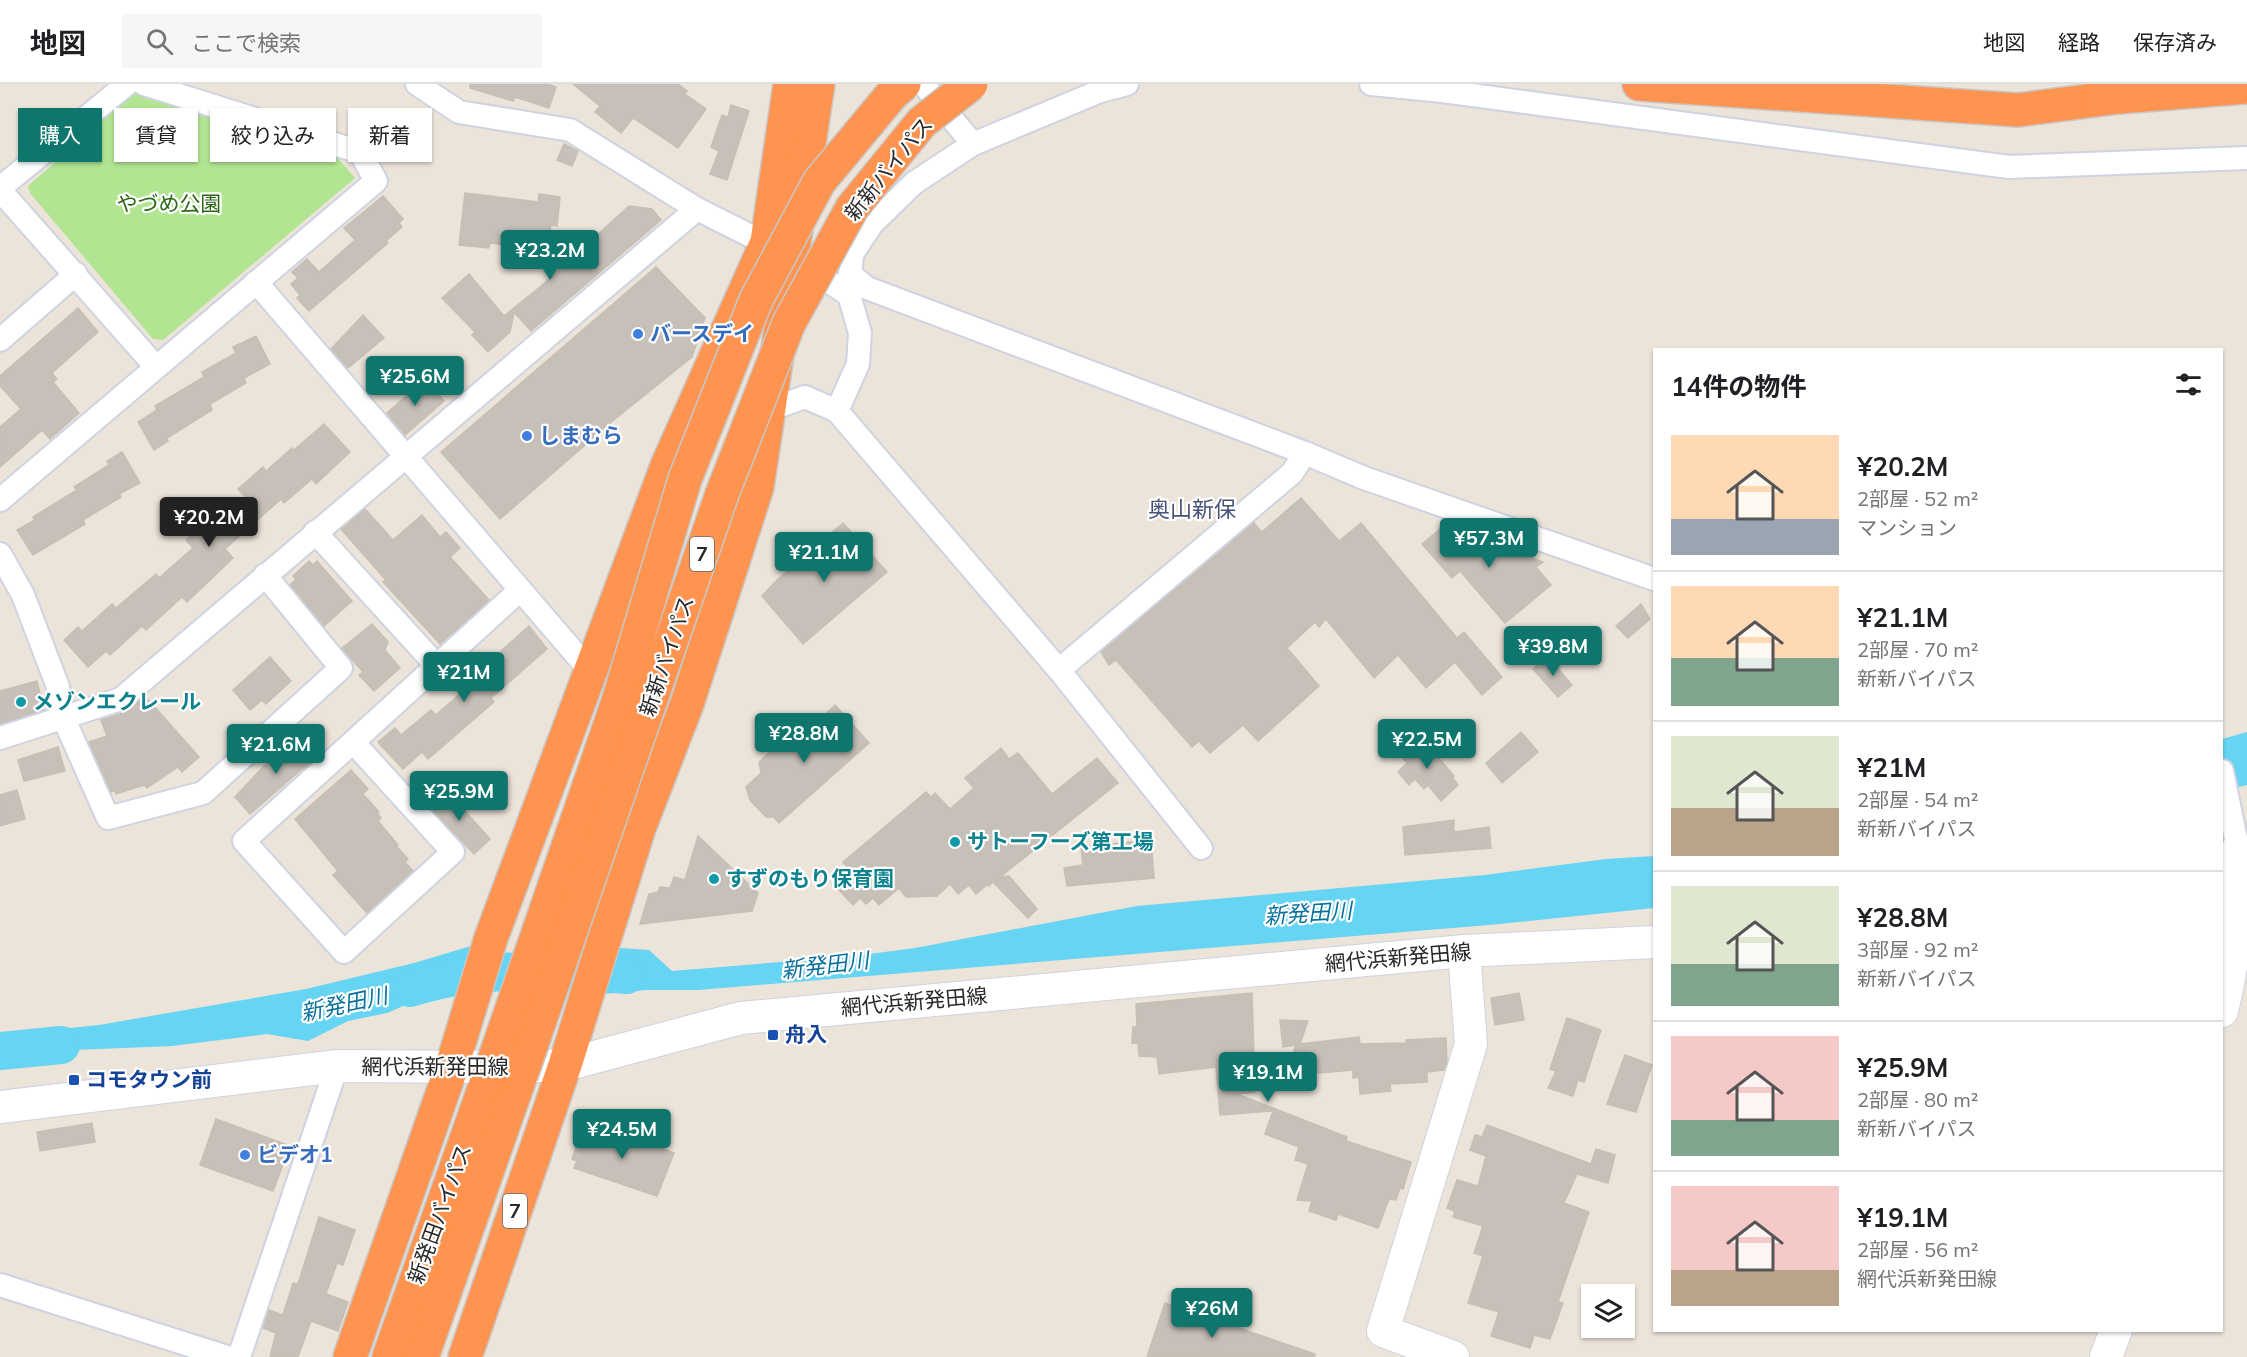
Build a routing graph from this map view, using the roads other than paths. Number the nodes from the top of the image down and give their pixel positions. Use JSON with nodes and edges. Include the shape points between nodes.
{"nodes":[{"id":1,"x":127,"y":84,"type":"edge"},
{"id":2,"x":144,"y":84,"type":"edge"},
{"id":3,"x":417,"y":84,"type":"edge"},
{"id":4,"x":790,"y":84,"type":"edge"},
{"id":5,"x":818,"y":84,"type":"edge"},
{"id":6,"x":904,"y":84,"type":"edge"},
{"id":7,"x":923,"y":84,"type":"edge"},
{"id":8,"x":970,"y":84,"type":"edge"},
{"id":9,"x":1126,"y":84,"type":"edge"},
{"id":10,"x":1371,"y":84,"type":"edge"},
{"id":11,"x":1639,"y":84,"type":"edge"},
{"id":12,"x":1969,"y":84,"type":"edge"},
{"id":13,"x":2247,"y":87,"type":"edge"},
{"id":14,"x":1442,"y":88,"type":"edge"},
{"id":15,"x":2119,"y":97,"type":"junction"},
{"id":16,"x":973,"y":144,"type":"junction"},
{"id":17,"x":2247,"y":158,"type":"edge"},
{"id":18,"x":0,"y":189,"type":"edge"},
{"id":19,"x":697,"y":209,"type":"junction"},
{"id":20,"x":779,"y":249,"type":"junction"},
{"id":21,"x":76,"y":274,"type":"junction"},
{"id":22,"x":256,"y":282,"type":"junction"},
{"id":23,"x":850,"y":284,"type":"junction"},
{"id":24,"x":0,"y":340,"type":"edge"},
{"id":25,"x":156,"y":367,"type":"junction"},
{"id":26,"x":768,"y":410,"type":"junction"},
{"id":27,"x":837,"y":411,"type":"junction"},
{"id":28,"x":1305,"y":453,"type":"junction"},
{"id":29,"x":405,"y":455,"type":"junction"},
{"id":30,"x":0,"y":500,"type":"edge"},
{"id":31,"x":315,"y":532,"type":"junction"},
{"id":32,"x":0,"y":554,"type":"edge"},
{"id":33,"x":265,"y":575,"type":"junction"},
{"id":34,"x":1653,"y":579,"type":"edge"},
{"id":35,"x":520,"y":590,"type":"junction"},
{"id":36,"x":436,"y":666,"type":"junction"},
{"id":37,"x":1059,"y":670,"type":"junction"},
{"id":38,"x":591,"y":672,"type":"junction"},
{"id":39,"x":63,"y":717,"type":"junction"},
{"id":40,"x":0,"y":738,"type":"edge"},
{"id":41,"x":353,"y":742,"type":"junction"},
{"id":42,"x":2223,"y":776,"type":"edge"},
{"id":43,"x":1201,"y":848,"type":"dead end"},
{"id":44,"x":2235,"y":849,"type":"edge"},
{"id":45,"x":1653,"y":942,"type":"edge"},
{"id":46,"x":1464,"y":951,"type":"junction"},
{"id":47,"x":2223,"y":1007,"type":"edge"},
{"id":48,"x":565,"y":1065,"type":"junction"},
{"id":49,"x":337,"y":1066,"type":"junction"},
{"id":50,"x":452,"y":1066,"type":"junction"},
{"id":51,"x":506,"y":1073,"type":"junction"},
{"id":52,"x":0,"y":1107,"type":"edge"},
{"id":53,"x":0,"y":1285,"type":"edge"},
{"id":54,"x":2115,"y":1332,"type":"edge"},
{"id":55,"x":227,"y":1357,"type":"edge"},
{"id":56,"x":240,"y":1357,"type":"edge"},
{"id":57,"x":350,"y":1357,"type":"edge"},
{"id":58,"x":389,"y":1357,"type":"edge"},
{"id":59,"x":422,"y":1357,"type":"edge"},
{"id":60,"x":465,"y":1357,"type":"edge"},
{"id":61,"x":1453,"y":1357,"type":"edge"},
{"id":62,"x":2106,"y":1357,"type":"edge"}],
"edges":[{"from":1,"to":18,"type":"street"},
{"from":2,"to":22,"type":"street","via":[[360,152],[376,181]]},
{"from":3,"to":19,"type":"street","via":[[459,112],[570,130]]},
{"from":4,"to":20,"type":"highway","number":"7"},
{"from":5,"to":20,"type":"highway","number":"7"},
{"from":6,"to":51,"type":"highway","name":"新新バイパス","number":"7","bridge":true,"via":[[819,182],[756,300],[685,479]]},
{"from":7,"to":16,"type":"street"},
{"from":8,"to":51,"type":"highway","name":"新新バイパス","number":"7","bridge":true,"via":[[922,122],[852,208],[789,323]]},
{"from":9,"to":16,"type":"street"},
{"from":10,"to":14,"type":"street"},
{"from":11,"to":15,"type":"highway","via":[[2018,110]]},
{"from":12,"to":15,"type":"highway"},
{"from":13,"to":15,"type":"highway"},
{"from":14,"to":17,"type":"street","via":[[2009,167]]},
{"from":16,"to":23,"type":"street","via":[[914,183],[872,224],[852,254]]},
{"from":18,"to":21,"type":"street"},
{"from":19,"to":20,"type":"street"},
{"from":19,"to":29,"type":"street"},
{"from":20,"to":23,"type":"street"},
{"from":20,"to":26,"type":"highway","number":"7"},
{"from":20,"to":38,"type":"highway","number":"7","via":[[667,466]]},
{"from":21,"to":24,"type":"street"},
{"from":21,"to":25,"type":"street"},
{"from":22,"to":25,"type":"street"},
{"from":22,"to":29,"type":"street"},
{"from":23,"to":27,"type":"street","via":[[860,333],[858,364]]},
{"from":23,"to":28,"type":"street"},
{"from":25,"to":30,"type":"street"},
{"from":26,"to":27,"type":"street","via":[[805,398]]},
{"from":26,"to":48,"type":"highway","number":"7","via":[[757,487],[687,704],[639,828]]},
{"from":27,"to":37,"type":"street"},
{"from":28,"to":34,"type":"street","via":[[1364,478]]},
{"from":28,"to":37,"type":"street","via":[[1292,473]]},
{"from":29,"to":31,"type":"street"},
{"from":29,"to":35,"type":"street"},
{"from":31,"to":33,"type":"street"},
{"from":31,"to":36,"type":"street"},
{"from":32,"to":39,"type":"street","via":[[23,596],[54,676]]},
{"from":33,"to":39,"type":"street","via":[[121,699]]},
{"from":33,"to":39,"type":"street","via":[[341,668],[203,792],[108,818]]},
{"from":35,"to":36,"type":"street"},
{"from":35,"to":38,"type":"street"},
{"from":36,"to":41,"type":"street"},
{"from":37,"to":43,"type":"street"},
{"from":38,"to":50,"type":"highway","number":"7","via":[[491,938]]},
{"from":39,"to":40,"type":"street"},
{"from":41,"to":41,"type":"street","via":[[243,841],[344,952],[453,852]]},
{"from":42,"to":44,"type":"street"},
{"from":44,"to":47,"type":"main road","via":[[2239,913]]},
{"from":45,"to":46,"type":"main road","name":"網代浜新発田線"},
{"from":46,"to":48,"type":"main road","name":"網代浜新発田線","via":[[741,1018]]},
{"from":46,"to":61,"type":"main road","via":[[1472,1044],[1383,1331]]},
{"from":48,"to":50,"type":"main road","name":"網代浜新発田線"},
{"from":48,"to":60,"type":"highway","number":"7"},
{"from":49,"to":50,"type":"main road","name":"網代浜新発田線"},
{"from":49,"to":52,"type":"main road","name":"網代浜新発田線"},
{"from":49,"to":56,"type":"street"},
{"from":50,"to":57,"type":"highway","number":"7"},
{"from":51,"to":58,"type":"highway","name":"新発田バイパス","number":"7"},
{"from":51,"to":59,"type":"highway","name":"新発田バイパス","number":"7"},
{"from":53,"to":55,"type":"street"},
{"from":54,"to":62,"type":"main road"}]}
